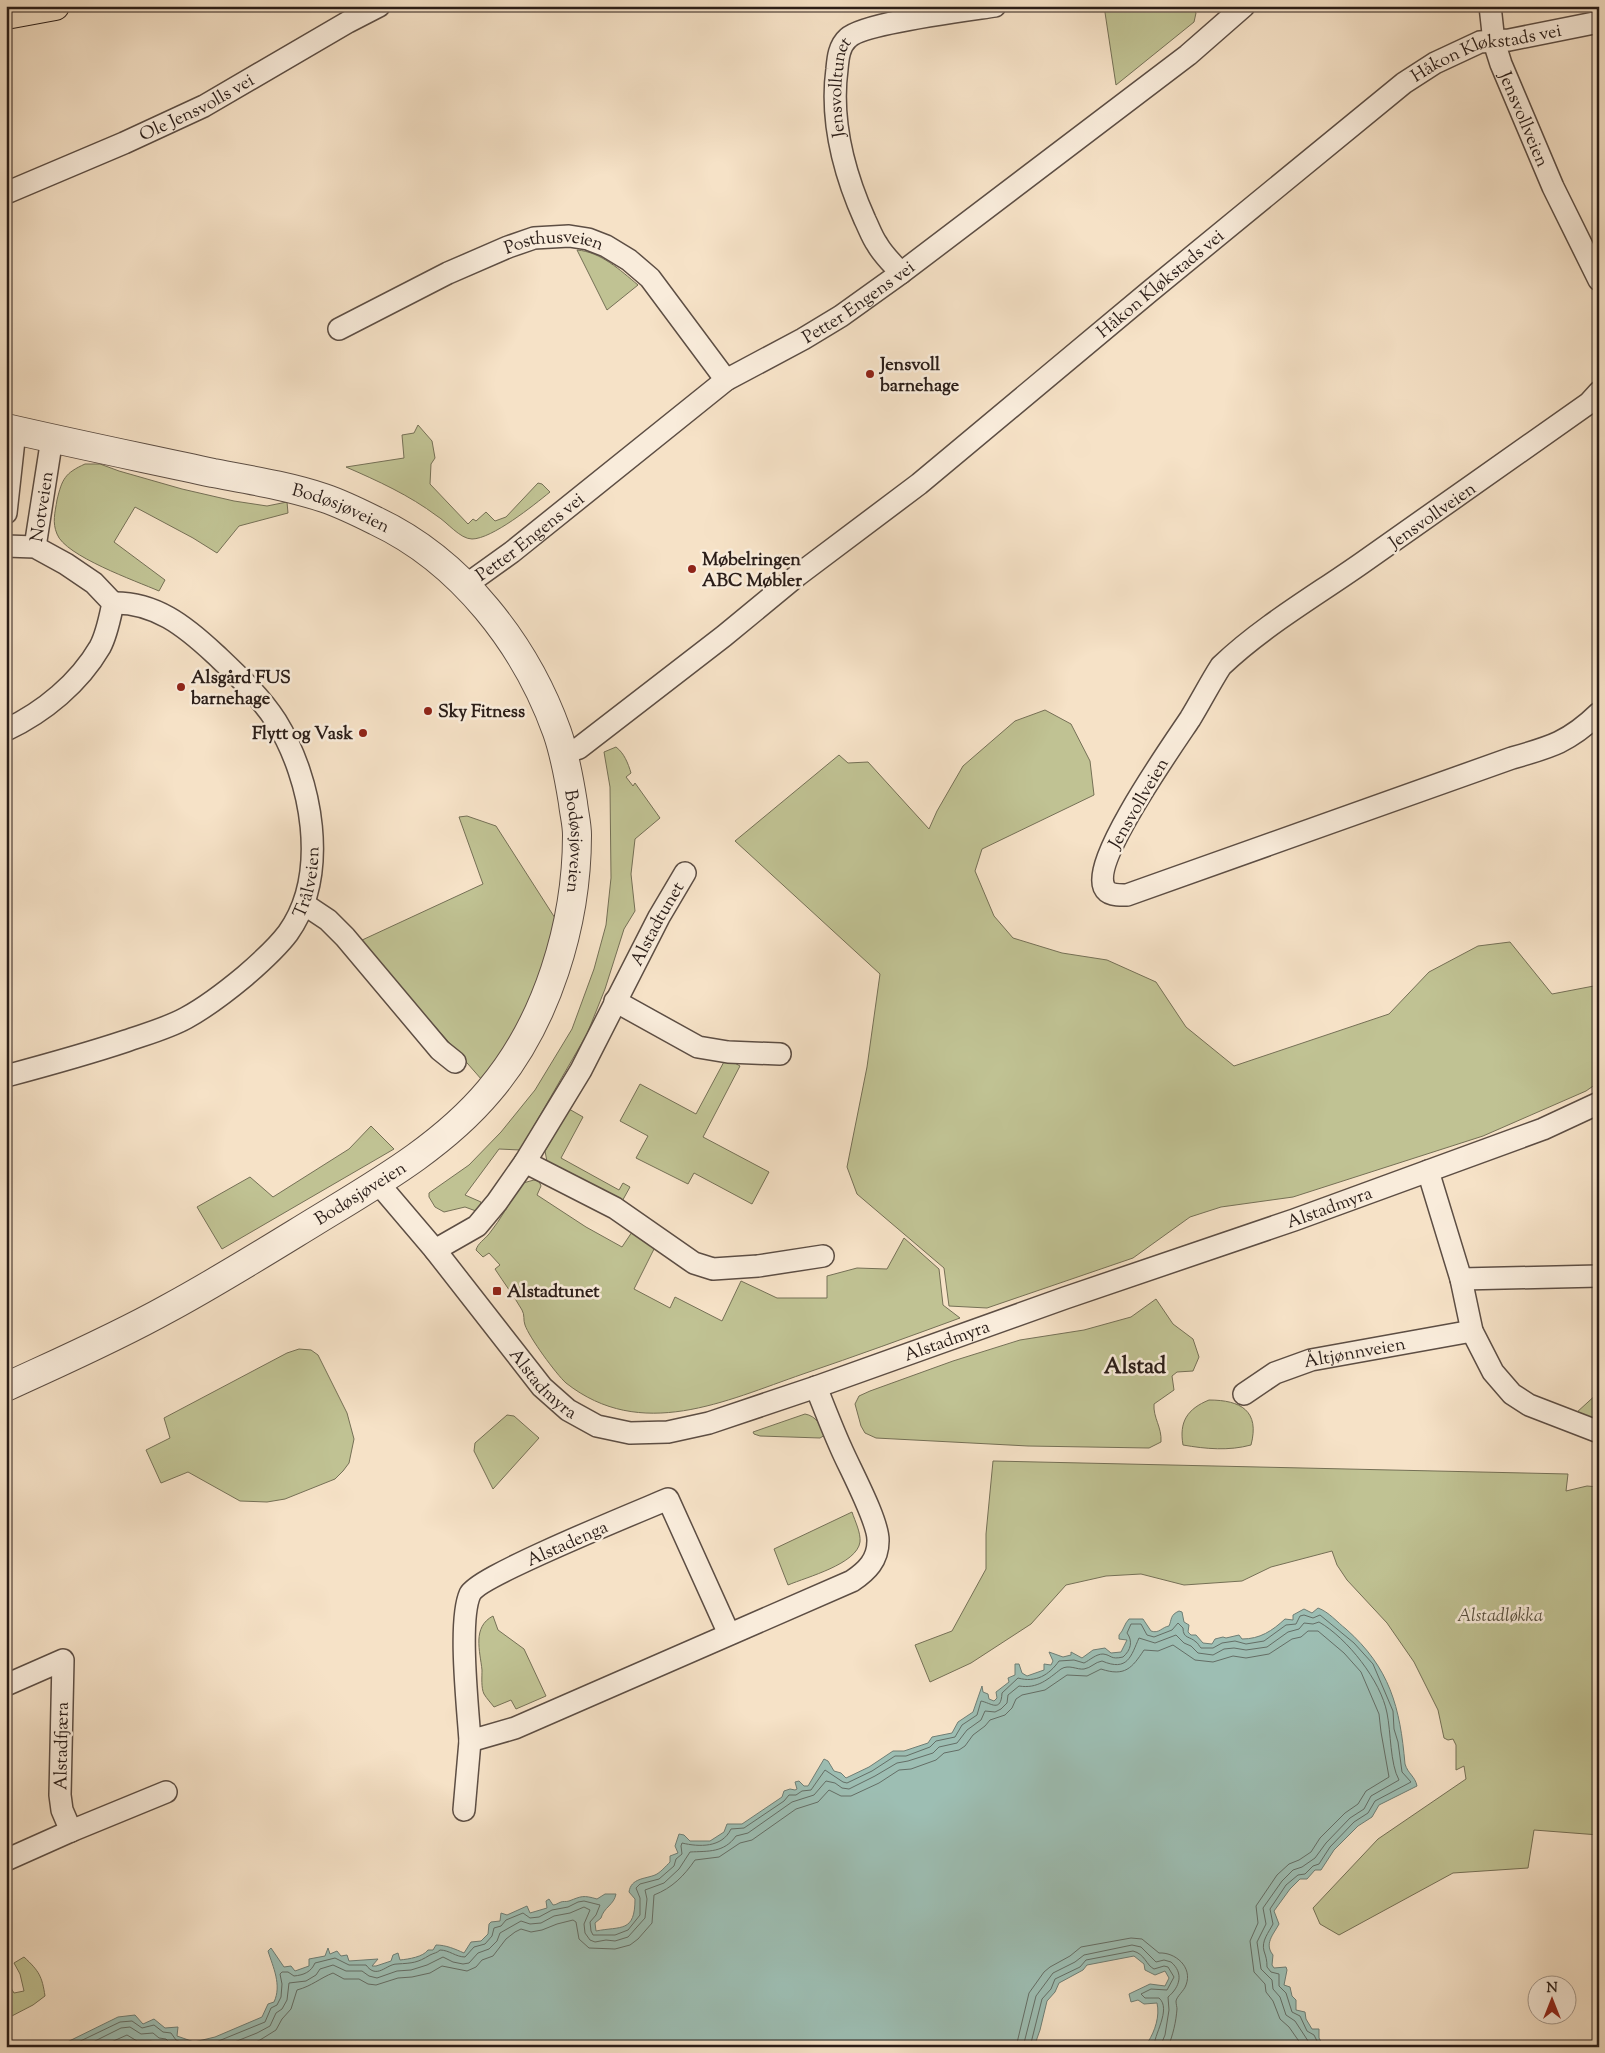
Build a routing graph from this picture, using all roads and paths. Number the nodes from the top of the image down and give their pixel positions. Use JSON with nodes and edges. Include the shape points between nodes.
{"nodes":[{"id":1,"x":55,"y":6,"type":"edge"},
{"id":2,"x":379,"y":6,"type":"edge"},
{"id":3,"x":995,"y":6,"type":"edge"},
{"id":4,"x":1490,"y":6,"type":"edge"},
{"id":5,"x":1230,"y":10,"type":"edge"},
{"id":6,"x":6,"y":14,"type":"edge"},
{"id":7,"x":1599,"y":22,"type":"edge"},
{"id":8,"x":1494,"y":42,"type":"junction"},
{"id":9,"x":6,"y":192,"type":"edge"},
{"id":10,"x":901,"y":273,"type":"junction"},
{"id":11,"x":1599,"y":280,"type":"edge"},
{"id":12,"x":339,"y":329,"type":"dead end"},
{"id":13,"x":726,"y":380,"type":"junction"},
{"id":14,"x":1599,"y":392,"type":"edge"},
{"id":15,"x":11,"y":430,"type":"edge"},
{"id":16,"x":52,"y":438,"type":"junction"},
{"id":17,"x":6,"y":513,"type":"edge"},
{"id":18,"x":6,"y":546,"type":"edge"},
{"id":19,"x":35,"y":547,"type":"junction"},
{"id":20,"x":466,"y":586,"type":"junction"},
{"id":21,"x":113,"y":603,"type":"junction"},
{"id":22,"x":1599,"y":713,"type":"edge"},
{"id":23,"x":6,"y":730,"type":"edge"},
{"id":24,"x":564,"y":752,"type":"junction"},
{"id":25,"x":685,"y":873,"type":"dead end"},
{"id":26,"x":304,"y":904,"type":"junction"},
{"id":27,"x":615,"y":1001,"type":"junction"},
{"id":28,"x":780,"y":1054,"type":"dead end"},
{"id":29,"x":455,"y":1062,"type":"dead end"},
{"id":30,"x":6,"y":1076,"type":"edge"},
{"id":31,"x":1599,"y":1103,"type":"edge"},
{"id":32,"x":524,"y":1162,"type":"junction"},
{"id":33,"x":1428,"y":1171,"type":"junction"},
{"id":34,"x":378,"y":1183,"type":"junction"},
{"id":35,"x":436,"y":1250,"type":"junction"},
{"id":36,"x":823,"y":1256,"type":"dead end"},
{"id":37,"x":1599,"y":1276,"type":"edge"},
{"id":38,"x":1461,"y":1279,"type":"junction"},
{"id":39,"x":1472,"y":1331,"type":"junction"},
{"id":40,"x":6,"y":1387,"type":"edge"},
{"id":41,"x":816,"y":1387,"type":"junction"},
{"id":42,"x":1244,"y":1394,"type":"dead end"},
{"id":43,"x":1599,"y":1432,"type":"edge"},
{"id":44,"x":729,"y":1634,"type":"junction"},
{"id":45,"x":6,"y":1685,"type":"edge"},
{"id":46,"x":470,"y":1741,"type":"junction"},
{"id":47,"x":166,"y":1792,"type":"dead end"},
{"id":48,"x":464,"y":1810,"type":"dead end"},
{"id":49,"x":71,"y":1831,"type":"junction"},
{"id":50,"x":6,"y":1860,"type":"edge"}],
"edges":[{"from":1,"to":6,"type":"main road"},
{"from":2,"to":9,"type":"street","name":"Ole Jensvolls vei","via":[[204,106]]},
{"from":3,"to":10,"type":"street","name":"Jensvolltunet","via":[[861,31],[842,45],[836,78],[836,118],[842,154],[855,198],[876,244]]},
{"from":4,"to":8,"type":"street","name":"Jensvollveien"},
{"from":5,"to":10,"type":"street","name":"Petter Engens vei","via":[[1188,55]]},
{"from":7,"to":8,"type":"street","name":"Håkon Kløkstads vei"},
{"from":8,"to":11,"type":"street","name":"Jensvollveien","via":[[1553,186]]},
{"from":8,"to":24,"type":"street","name":"Håkon Kløkstads vei","via":[[1469,46],[1404,83],[919,484],[579,748]]},
{"from":10,"to":13,"type":"street","name":"Petter Engens vei","via":[[841,316]]},
{"from":12,"to":13,"type":"street","name":"Posthusveien","via":[[508,247],[534,238],[569,236],[606,246],[650,278]]},
{"from":13,"to":20,"type":"street","name":"Petter Engens vei"},
{"from":14,"to":22,"type":"street","name":"Jensvollveien","via":[[1589,403],[1290,613],[1221,666],[1110,850],[1103,869],[1103,886],[1114,895],[1127,895],[1512,758],[1554,746],[1579,731]]},
{"from":15,"to":16,"type":"street","name":"Bodøsjøveien"},
{"from":15,"to":17,"type":"street","name":"Notveien"},
{"from":16,"to":19,"type":"street","name":"Notveien"},
{"from":16,"to":20,"type":"street","name":"Bodøsjøveien","via":[[324,498],[380,522],[424,550]]},
{"from":18,"to":19,"type":"street","name":"Notveien"},
{"from":19,"to":21,"type":"street","via":[[94,582]]},
{"from":20,"to":24,"type":"street","name":"Bodøsjøveien","via":[[503,627],[524,660],[547,703]]},
{"from":21,"to":23,"type":"street","via":[[100,646],[81,674],[48,706]]},
{"from":21,"to":26,"type":"street","name":"Trålveien","via":[[130,602],[144,606],[165,615],[194,635],[240,678],[275,721],[302,774],[310,818],[310,874]]},
{"from":24,"to":34,"type":"street","name":"Bodøsjøveien","via":[[578,832],[573,896],[553,980],[524,1044],[490,1090],[455,1126]]},
{"from":25,"to":27,"type":"street","name":"Alstadtunet"},
{"from":26,"to":29,"type":"street","via":[[328,920],[440,1050]]},
{"from":26,"to":30,"type":"street","name":"Trålveien","via":[[287,934],[259,964],[223,994],[186,1018],[87,1054]]},
{"from":27,"to":28,"type":"street","via":[[698,1048]]},
{"from":27,"to":32,"type":"street","name":"Alstadtunet","via":[[581,1070]]},
{"from":31,"to":33,"type":"street","name":"Alstadmyra","via":[[1543,1129]]},
{"from":32,"to":35,"type":"street","name":"Alstadtunet","via":[[477,1226]]},
{"from":32,"to":36,"type":"street","via":[[615,1208],[694,1263],[712,1269]]},
{"from":33,"to":38,"type":"street"},
{"from":33,"to":41,"type":"street","name":"Alstadmyra"},
{"from":34,"to":35,"type":"street","name":"Alstadmyra"},
{"from":34,"to":40,"type":"street","name":"Bodøsjøveien","via":[[167,1309]]},
{"from":35,"to":41,"type":"street","name":"Alstadmyra","via":[[542,1387],[568,1410],[597,1426],[630,1434],[668,1432],[709,1423]]},
{"from":37,"to":38,"type":"street"},
{"from":38,"to":39,"type":"street"},
{"from":39,"to":42,"type":"street","name":"Åltjønnveien","via":[[1311,1360],[1275,1373]]},
{"from":39,"to":43,"type":"street","via":[[1493,1372],[1512,1394],[1529,1405]]},
{"from":41,"to":44,"type":"street","via":[[877,1529],[877,1552],[873,1563],[852,1581]]},
{"from":44,"to":46,"type":"street","via":[[515,1728]]},
{"from":44,"to":46,"type":"street","name":"Alstadenga","via":[[668,1499],[490,1578],[471,1593],[465,1617]]},
{"from":45,"to":49,"type":"street","name":"Alstadfjæra","via":[[63,1660],[60,1795]]},
{"from":46,"to":48,"type":"street","name":"Alstadenga"},
{"from":47,"to":49,"type":"street"},
{"from":49,"to":50,"type":"street"}]}
